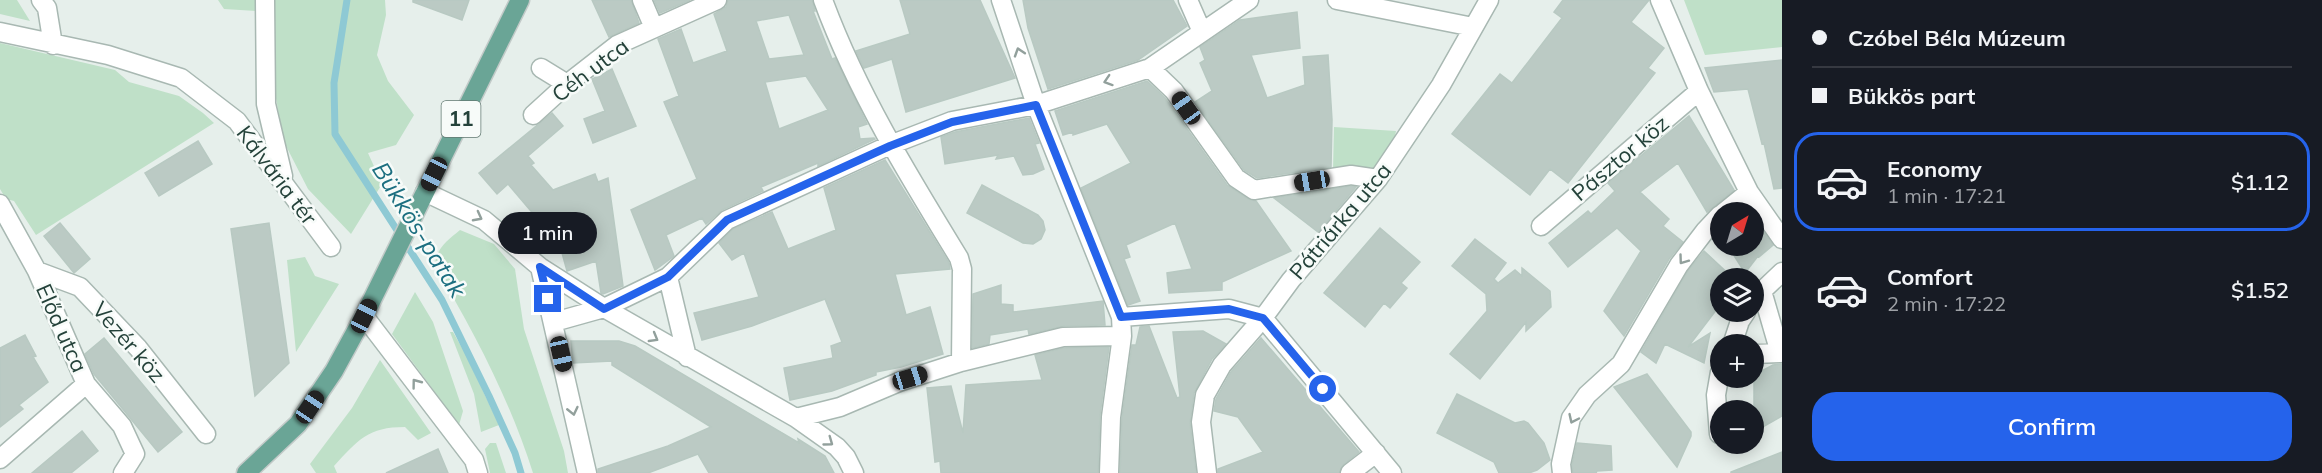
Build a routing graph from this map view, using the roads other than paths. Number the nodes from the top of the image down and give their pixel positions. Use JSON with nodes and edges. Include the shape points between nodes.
{"nodes":[{"id":1,"x":41,"y":0,"type":"edge"},
{"id":2,"x":265,"y":0,"type":"edge"},
{"id":3,"x":520,"y":0,"type":"edge"},
{"id":4,"x":642,"y":0,"type":"edge"},
{"id":5,"x":717,"y":0,"type":"edge"},
{"id":6,"x":823,"y":0,"type":"edge"},
{"id":7,"x":1001,"y":0,"type":"edge"},
{"id":8,"x":1188,"y":0,"type":"edge"},
{"id":9,"x":1249,"y":0,"type":"edge"},
{"id":10,"x":1337,"y":0,"type":"edge"},
{"id":11,"x":1488,"y":0,"type":"edge"},
{"id":12,"x":1660,"y":0,"type":"edge"},
{"id":13,"x":1473,"y":27,"type":"junction"},
{"id":14,"x":654,"y":28,"type":"junction"},
{"id":15,"x":0,"y":32,"type":"edge"},
{"id":16,"x":1202,"y":32,"type":"junction"},
{"id":17,"x":53,"y":45,"type":"junction"},
{"id":18,"x":541,"y":68,"type":"dead end"},
{"id":19,"x":1150,"y":68,"type":"junction"},
{"id":20,"x":567,"y":84,"type":"junction"},
{"id":21,"x":1699,"y":91,"type":"junction"},
{"id":22,"x":1036,"y":105,"type":"junction"},
{"id":23,"x":533,"y":115,"type":"dead end"},
{"id":24,"x":890,"y":146,"type":"junction"},
{"id":25,"x":1378,"y":179,"type":"junction"},
{"id":26,"x":284,"y":183,"type":"junction"},
{"id":27,"x":1749,"y":192,"type":"junction"},
{"id":28,"x":423,"y":197,"type":"junction"},
{"id":29,"x":1737,"y":202,"type":"edge"},
{"id":30,"x":0,"y":204,"type":"edge"},
{"id":31,"x":1540,"y":226,"type":"dead end"},
{"id":32,"x":1710,"y":226,"type":"edge"},
{"id":33,"x":1782,"y":239,"type":"edge"},
{"id":34,"x":331,"y":247,"type":"dead end"},
{"id":35,"x":540,"y":267,"type":"junction"},
{"id":36,"x":37,"y":271,"type":"junction"},
{"id":37,"x":1782,"y":272,"type":"edge"},
{"id":38,"x":668,"y":277,"type":"junction"},
{"id":39,"x":1764,"y":290,"type":"edge"},
{"id":40,"x":604,"y":309,"type":"junction"},
{"id":41,"x":1764,"y":311,"type":"edge"},
{"id":42,"x":364,"y":316,"type":"junction"},
{"id":43,"x":1121,"y":317,"type":"junction"},
{"id":44,"x":1263,"y":318,"type":"junction"},
{"id":45,"x":554,"y":322,"type":"junction"},
{"id":46,"x":1122,"y":336,"type":"junction"},
{"id":47,"x":1781,"y":353,"type":"edge"},
{"id":48,"x":1764,"y":354,"type":"edge"},
{"id":49,"x":687,"y":357,"type":"junction"},
{"id":50,"x":961,"y":362,"type":"junction"},
{"id":51,"x":86,"y":384,"type":"junction"},
{"id":52,"x":796,"y":418,"type":"junction"},
{"id":53,"x":206,"y":434,"type":"dead end"},
{"id":54,"x":1376,"y":453,"type":"junction"},
{"id":55,"x":0,"y":459,"type":"edge"},
{"id":56,"x":476,"y":467,"type":"edge"},
{"id":57,"x":123,"y":473,"type":"edge"},
{"id":58,"x":246,"y":473,"type":"edge"},
{"id":59,"x":587,"y":473,"type":"edge"},
{"id":60,"x":854,"y":473,"type":"edge"},
{"id":61,"x":1109,"y":473,"type":"edge"},
{"id":62,"x":1207,"y":473,"type":"edge"},
{"id":63,"x":1350,"y":473,"type":"edge"},
{"id":64,"x":1392,"y":473,"type":"edge"},
{"id":65,"x":1562,"y":473,"type":"edge"}],
"edges":[{"from":1,"to":17,"type":"street","via":[[47,8]]},
{"from":2,"to":26,"type":"street","via":[[266,104]]},
{"from":3,"to":28,"type":"main road","number":"11"},
{"from":4,"to":14,"type":"street"},
{"from":5,"to":14,"type":"street","name":"Céh utca"},
{"from":6,"to":24,"type":"street","via":[[839,44]]},
{"from":22,"to":7,"type":"street","one_way":true},
{"from":8,"to":16,"type":"street"},
{"from":9,"to":16,"type":"street"},
{"from":10,"to":13,"type":"street"},
{"from":11,"to":13,"type":"street","name":"Pátriárka utca"},
{"from":12,"to":21,"type":"street"},
{"from":13,"to":25,"type":"street","name":"Pátriárka utca","via":[[1441,86]]},
{"from":14,"to":20,"type":"street","name":"Céh utca","via":[[617,45]]},
{"from":15,"to":17,"type":"street","name":"Kálvária tér"},
{"from":16,"to":19,"type":"street"},
{"from":17,"to":26,"type":"street","name":"Kálvária tér","via":[[108,55],[181,78],[237,121]]},
{"from":18,"to":20,"type":"street"},
{"from":19,"to":22,"type":"street","one_way":true},
{"from":19,"to":25,"type":"street","via":[[1174,91],[1236,178],[1254,190],[1351,175]]},
{"from":20,"to":23,"type":"street","name":"Céh utca"},
{"from":21,"to":27,"type":"street"},
{"from":21,"to":31,"type":"street","name":"Pásztor köz"},
{"from":22,"to":24,"type":"street","via":[[952,122]]},
{"from":22,"to":43,"type":"street"},
{"from":24,"to":38,"type":"street","via":[[727,220]]},
{"from":24,"to":50,"type":"street","via":[[959,258]]},
{"from":25,"to":44,"type":"street","name":"Pátriárka utca"},
{"from":26,"to":34,"type":"street","name":"Kálvária tér"},
{"from":27,"to":29,"type":"street"},
{"from":27,"to":33,"type":"street"},
{"from":28,"to":35,"type":"street","one_way":true,"via":[[484,220]]},
{"from":28,"to":42,"type":"main road","number":"11"},
{"from":30,"to":36,"type":"street","name":"Előd utca"},
{"from":32,"to":65,"type":"street","one_way":true,"via":[[1679,265],[1621,364],[1587,395],[1571,418]]},
{"from":35,"to":40,"type":"street"},
{"from":35,"to":45,"type":"street"},
{"from":36,"to":51,"type":"street","name":"Előd utca"},
{"from":36,"to":53,"type":"street","name":"Vezér köz","via":[[80,287],[138,348]]},
{"from":37,"to":39,"type":"street"},
{"from":38,"to":40,"type":"street"},
{"from":38,"to":49,"type":"street"},
{"from":40,"to":45,"type":"street"},
{"from":40,"to":49,"type":"street","one_way":true},
{"from":41,"to":47,"type":"street"},
{"from":56,"to":42,"type":"street","one_way":true},
{"from":42,"to":58,"type":"main road","number":"11","via":[[334,371],[298,424]]},
{"from":43,"to":44,"type":"street","via":[[1229,309]]},
{"from":43,"to":46,"type":"street"},
{"from":44,"to":54,"type":"street"},
{"from":44,"to":62,"type":"street","name":"Pátriárka utca","via":[[1222,365],[1205,395],[1201,422]]},
{"from":45,"to":59,"type":"street","one_way":true},
{"from":46,"to":50,"type":"street","via":[[1063,338]]},
{"from":46,"to":61,"type":"street","via":[[1111,417]]},
{"from":47,"to":48,"type":"street"},
{"from":49,"to":52,"type":"street"},
{"from":50,"to":52,"type":"street","via":[[840,407]]},
{"from":51,"to":55,"type":"street","name":"Előd utca"},
{"from":51,"to":57,"type":"street","via":[[122,426],[135,454]]},
{"from":52,"to":60,"type":"street","one_way":true,"via":[[837,447]]},
{"from":54,"to":63,"type":"street"},
{"from":54,"to":64,"type":"street"}]}
